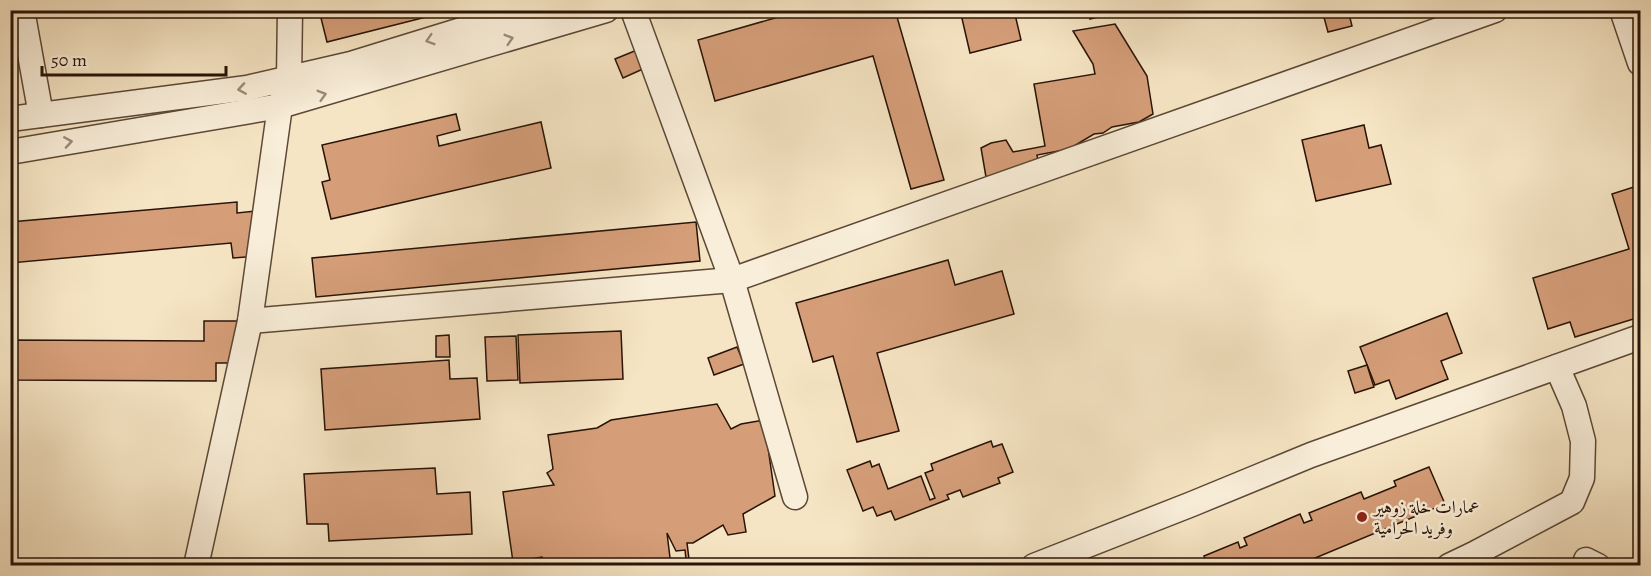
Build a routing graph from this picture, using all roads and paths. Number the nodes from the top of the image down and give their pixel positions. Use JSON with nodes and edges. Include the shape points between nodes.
{"nodes":[{"id":1,"x":22,"y":10,"type":"edge"},
{"id":2,"x":291,"y":10,"type":"edge"},
{"id":3,"x":526,"y":10,"type":"edge"},
{"id":4,"x":606,"y":10,"type":"edge"},
{"id":5,"x":633,"y":10,"type":"edge"},
{"id":6,"x":1495,"y":10,"type":"edge"},
{"id":7,"x":1622,"y":10,"type":"edge"},
{"id":8,"x":1641,"y":63,"type":"edge"},
{"id":9,"x":289,"y":79,"type":"junction"},
{"id":10,"x":280,"y":106,"type":"junction"},
{"id":11,"x":41,"y":115,"type":"junction"},
{"id":12,"x":10,"y":119,"type":"edge"},
{"id":13,"x":10,"y":152,"type":"edge"},
{"id":14,"x":732,"y":280,"type":"junction"},
{"id":15,"x":250,"y":321,"type":"junction"},
{"id":16,"x":1641,"y":337,"type":"edge"},
{"id":17,"x":1557,"y":367,"type":"junction"},
{"id":18,"x":795,"y":497,"type":"dead end"},
{"id":19,"x":196,"y":566,"type":"edge"},
{"id":20,"x":1034,"y":566,"type":"edge"},
{"id":21,"x":1449,"y":566,"type":"edge"}],
"edges":[{"from":1,"to":11,"type":"street"},
{"from":2,"to":9,"type":"street"},
{"from":3,"to":9,"type":"street","one_way":true},
{"from":10,"to":4,"type":"street","one_way":true},
{"from":5,"to":14,"type":"street"},
{"from":6,"to":14,"type":"street"},
{"from":7,"to":8,"type":"street"},
{"from":9,"to":10,"type":"street"},
{"from":9,"to":11,"type":"street","one_way":true},
{"from":13,"to":10,"type":"street","one_way":true},
{"from":10,"to":15,"type":"street"},
{"from":11,"to":12,"type":"street"},
{"from":14,"to":15,"type":"street"},
{"from":14,"to":18,"type":"street"},
{"from":15,"to":19,"type":"street"},
{"from":16,"to":17,"type":"street"},
{"from":17,"to":20,"type":"street","via":[[1311,455]]},
{"from":17,"to":21,"type":"street","via":[[1574,405],[1583,441],[1581,478],[1572,502]]}]}
